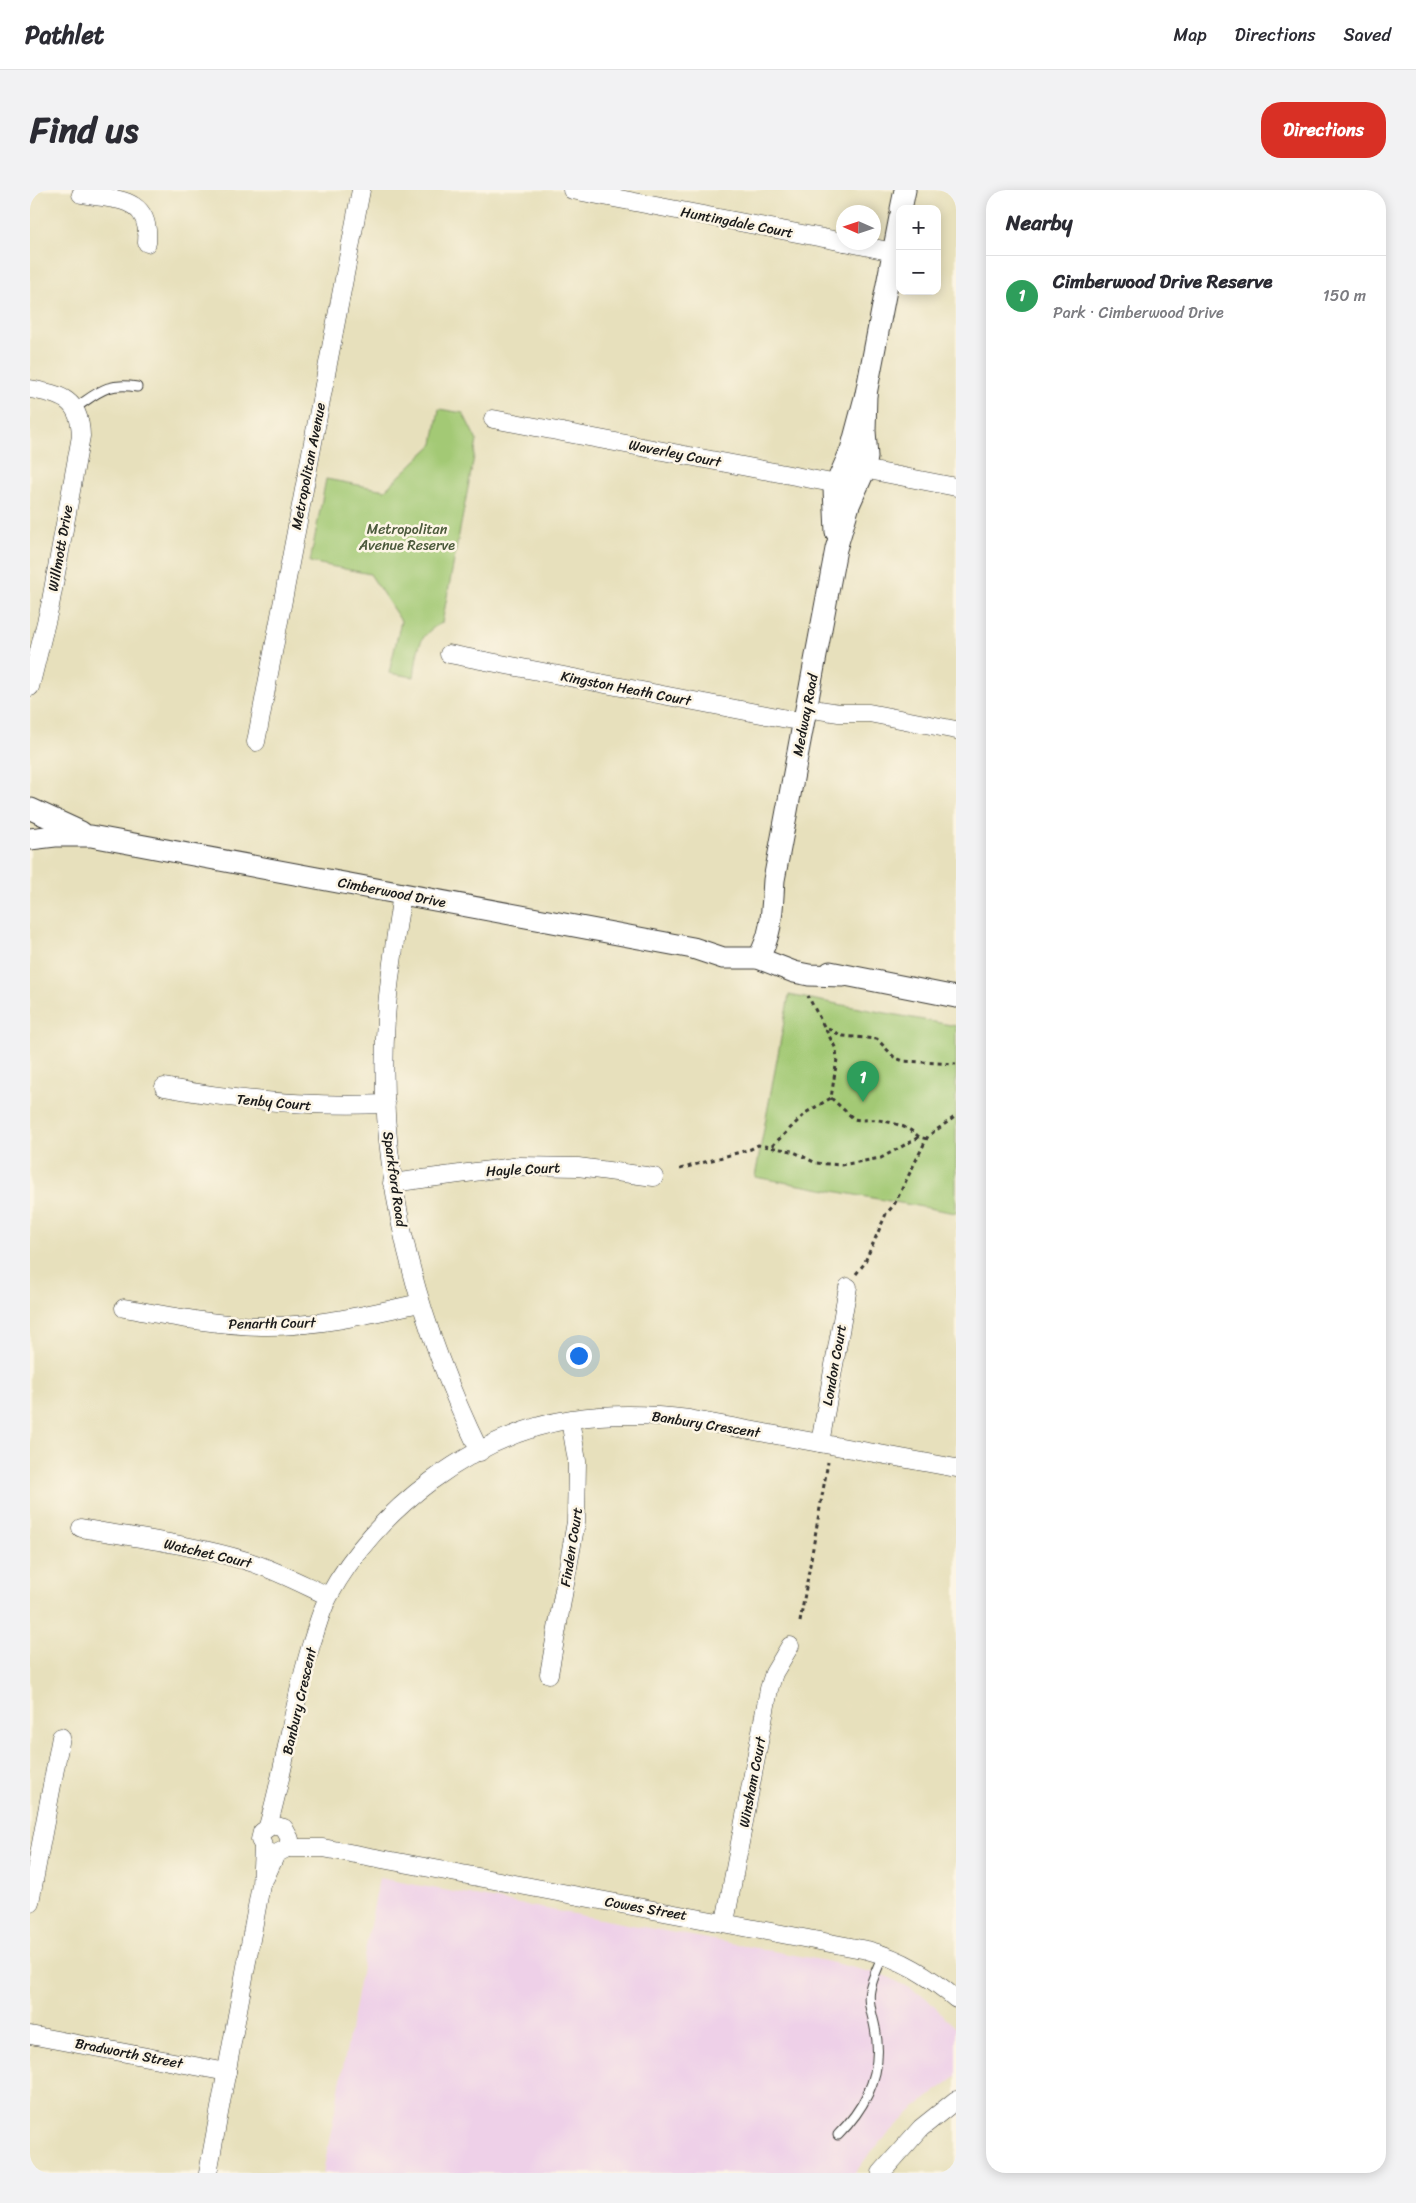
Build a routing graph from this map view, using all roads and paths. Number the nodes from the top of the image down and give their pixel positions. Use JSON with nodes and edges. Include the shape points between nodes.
{"nodes":[{"id":1,"x":361,"y":190,"type":"edge"},
{"id":2,"x":572,"y":190,"type":"edge"},
{"id":3,"x":905,"y":190,"type":"edge"},
{"id":4,"x":81,"y":194,"type":"dead end"},
{"id":5,"x":125,"y":196,"type":"edge"},
{"id":6,"x":902,"y":205,"type":"edge"},
{"id":7,"x":896,"y":237,"type":"edge"},
{"id":8,"x":836,"y":240,"type":"edge"},
{"id":9,"x":147,"y":242,"type":"dead end"},
{"id":10,"x":881,"y":250,"type":"edge"},
{"id":11,"x":893,"y":252,"type":"junction"},
{"id":12,"x":137,"y":387,"type":"dead end"},
{"id":13,"x":30,"y":389,"type":"edge"},
{"id":14,"x":75,"y":408,"type":"junction"},
{"id":15,"x":493,"y":418,"type":"dead end"},
{"id":16,"x":850,"y":476,"type":"junction"},
{"id":17,"x":956,"y":487,"type":"edge"},
{"id":18,"x":449,"y":654,"type":"dead end"},
{"id":19,"x":30,"y":687,"type":"edge"},
{"id":20,"x":806,"y":708,"type":"junction"},
{"id":21,"x":956,"y":730,"type":"edge"},
{"id":22,"x":256,"y":742,"type":"dead end"},
{"id":23,"x":30,"y":809,"type":"edge"},
{"id":24,"x":30,"y":835,"type":"edge"},
{"id":25,"x":91,"y":836,"type":"junction"},
{"id":26,"x":30,"y":840,"type":"edge"},
{"id":27,"x":402,"y":894,"type":"junction"},
{"id":28,"x":760,"y":949,"type":"junction"},
{"id":29,"x":808,"y":996,"type":"dead end"},
{"id":30,"x":956,"y":997,"type":"edge"},
{"id":31,"x":827,"y":1029,"type":"junction"},
{"id":32,"x":956,"y":1064,"type":"edge"},
{"id":33,"x":164,"y":1086,"type":"dead end"},
{"id":34,"x":831,"y":1098,"type":"junction"},
{"id":35,"x":386,"y":1104,"type":"junction"},
{"id":36,"x":956,"y":1116,"type":"edge"},
{"id":37,"x":919,"y":1137,"type":"junction"},
{"id":38,"x":927,"y":1138,"type":"junction"},
{"id":39,"x":772,"y":1146,"type":"junction"},
{"id":40,"x":680,"y":1169,"type":"dead end"},
{"id":41,"x":654,"y":1177,"type":"dead end"},
{"id":42,"x":392,"y":1184,"type":"junction"},
{"id":43,"x":848,"y":1287,"type":"joint"},
{"id":44,"x":420,"y":1303,"type":"junction"},
{"id":45,"x":124,"y":1308,"type":"dead end"},
{"id":46,"x":570,"y":1420,"type":"junction"},
{"id":47,"x":820,"y":1443,"type":"junction"},
{"id":48,"x":480,"y":1452,"type":"junction"},
{"id":49,"x":835,"y":1463,"type":"dead end"},
{"id":50,"x":956,"y":1468,"type":"edge"},
{"id":51,"x":81,"y":1528,"type":"dead end"},
{"id":52,"x":328,"y":1596,"type":"junction"},
{"id":53,"x":800,"y":1622,"type":"dead end"},
{"id":54,"x":790,"y":1646,"type":"dead end"},
{"id":55,"x":549,"y":1674,"type":"dead end"},
{"id":56,"x":61,"y":1737,"type":"dead end"},
{"id":57,"x":277,"y":1839,"type":"junction"},
{"id":58,"x":30,"y":1902,"type":"edge"},
{"id":59,"x":725,"y":1922,"type":"junction"},
{"id":60,"x":883,"y":1954,"type":"junction"},
{"id":61,"x":956,"y":1999,"type":"edge"},
{"id":62,"x":30,"y":2035,"type":"edge"},
{"id":63,"x":227,"y":2072,"type":"junction"},
{"id":64,"x":956,"y":2100,"type":"edge"},
{"id":65,"x":838,"y":2135,"type":"dead end"},
{"id":66,"x":208,"y":2173,"type":"edge"},
{"id":67,"x":881,"y":2173,"type":"edge"}],
"edges":[{"from":1,"to":22,"type":"street","name":"Metropolitan Avenue"},
{"from":2,"to":8,"type":"street","name":"Huntingdale Court"},
{"from":3,"to":6,"type":"street"},
{"from":4,"to":5,"type":"street"},
{"from":5,"to":9,"type":"street","via":[[144,216]]},
{"from":7,"to":11,"type":"street","name":"Medway Road"},
{"from":10,"to":11,"type":"street","name":"Huntingdale Court"},
{"from":11,"to":16,"type":"street","name":"Medway Road","via":[[866,394],[867,457]]},
{"from":12,"to":14,"type":"lane","via":[[109,386]]},
{"from":13,"to":14,"type":"street","via":[[61,397]]},
{"from":14,"to":19,"type":"street","name":"Willmott Drive","via":[[81,436],[50,606]]},
{"from":15,"to":16,"type":"street","name":"Waverley Court"},
{"from":16,"to":17,"type":"street","name":"Waverley Court"},
{"from":16,"to":20,"type":"street","name":"Medway Road"},
{"from":18,"to":20,"type":"street","name":"Kingston Heath Court"},
{"from":20,"to":21,"type":"street","name":"Kingston Heath Court","via":[[868,714]]},
{"from":20,"to":28,"type":"street","name":"Medway Road","via":[[774,880],[770,926]]},
{"from":23,"to":24,"type":"street","via":[[34,826]]},
{"from":23,"to":25,"type":"street","name":"Cimberwood Drive"},
{"from":25,"to":26,"type":"street","name":"Cimberwood Drive"},
{"from":25,"to":27,"type":"street","name":"Cimberwood Drive"},
{"from":27,"to":28,"type":"street","name":"Cimberwood Drive","via":[[693,948],[723,958]]},
{"from":27,"to":35,"type":"street","name":"Sparkford Road","via":[[386,1018]]},
{"from":28,"to":30,"type":"street","name":"Cimberwood Drive","via":[[794,972],[843,976]]},
{"from":29,"to":31,"type":"path"},
{"from":31,"to":32,"type":"path","via":[[843,1036],[878,1039],[903,1061]]},
{"from":31,"to":34,"type":"path","via":[[837,1059]]},
{"from":33,"to":35,"type":"street","name":"Tenby Court","via":[[276,1104],[327,1107]]},
{"from":34,"to":37,"type":"path","via":[[854,1120],[887,1122]]},
{"from":34,"to":39,"type":"path","via":[[807,1112]]},
{"from":35,"to":42,"type":"street","name":"Sparkford Road"},
{"from":36,"to":38,"type":"path"},
{"from":37,"to":38,"type":"path"},
{"from":37,"to":39,"type":"path","via":[[881,1158],[860,1164],[816,1163]]},
{"from":38,"to":43,"type":"path","via":[[894,1205],[886,1214],[864,1264]]},
{"from":39,"to":40,"type":"path","via":[[756,1145]]},
{"from":41,"to":42,"type":"street","name":"Hayle Court","via":[[578,1167],[535,1166]]},
{"from":42,"to":44,"type":"street","name":"Sparkford Road"},
{"from":43,"to":47,"type":"street","name":"London Court"},
{"from":44,"to":45,"type":"street","name":"Penarth Court","via":[[327,1322],[262,1326],[195,1320]]},
{"from":44,"to":48,"type":"street","name":"Sparkford Road","via":[[454,1399]]},
{"from":46,"to":47,"type":"street","name":"Banbury Crescent","via":[[609,1415],[689,1418]]},
{"from":46,"to":48,"type":"street","name":"Banbury Crescent","via":[[528,1431]]},
{"from":46,"to":55,"type":"street","name":"Finden Court","via":[[577,1461],[576,1522]]},
{"from":47,"to":50,"type":"street","name":"Banbury Crescent"},
{"from":48,"to":52,"type":"street","name":"Banbury Crescent","via":[[430,1481],[386,1520]]},
{"from":49,"to":53,"type":"path","via":[[828,1462]]},
{"from":51,"to":52,"type":"street","name":"Watchet Court","via":[[248,1561]]},
{"from":52,"to":57,"type":"street","name":"Banbury Crescent","via":[[302,1673],[280,1788]]},
{"from":54,"to":59,"type":"street","name":"Winsham Court","via":[[774,1673],[769,1689]]},
{"from":56,"to":58,"type":"street"},
{"from":57,"to":59,"type":"street","name":"Cowes Street"},
{"from":57,"to":63,"type":"street","name":"Banbury Crescent","via":[[262,1885]]},
{"from":59,"to":60,"type":"street","name":"Cowes Street"},
{"from":60,"to":61,"type":"street","name":"Cowes Street","via":[[915,1968]]},
{"from":60,"to":65,"type":"lane","via":[[869,1999],[877,2046],[871,2088],[853,2120]]},
{"from":62,"to":63,"type":"street","name":"Bradworth Street"},
{"from":63,"to":66,"type":"street","name":"Banbury Crescent"},
{"from":64,"to":67,"type":"street","via":[[921,2128]]}]}
